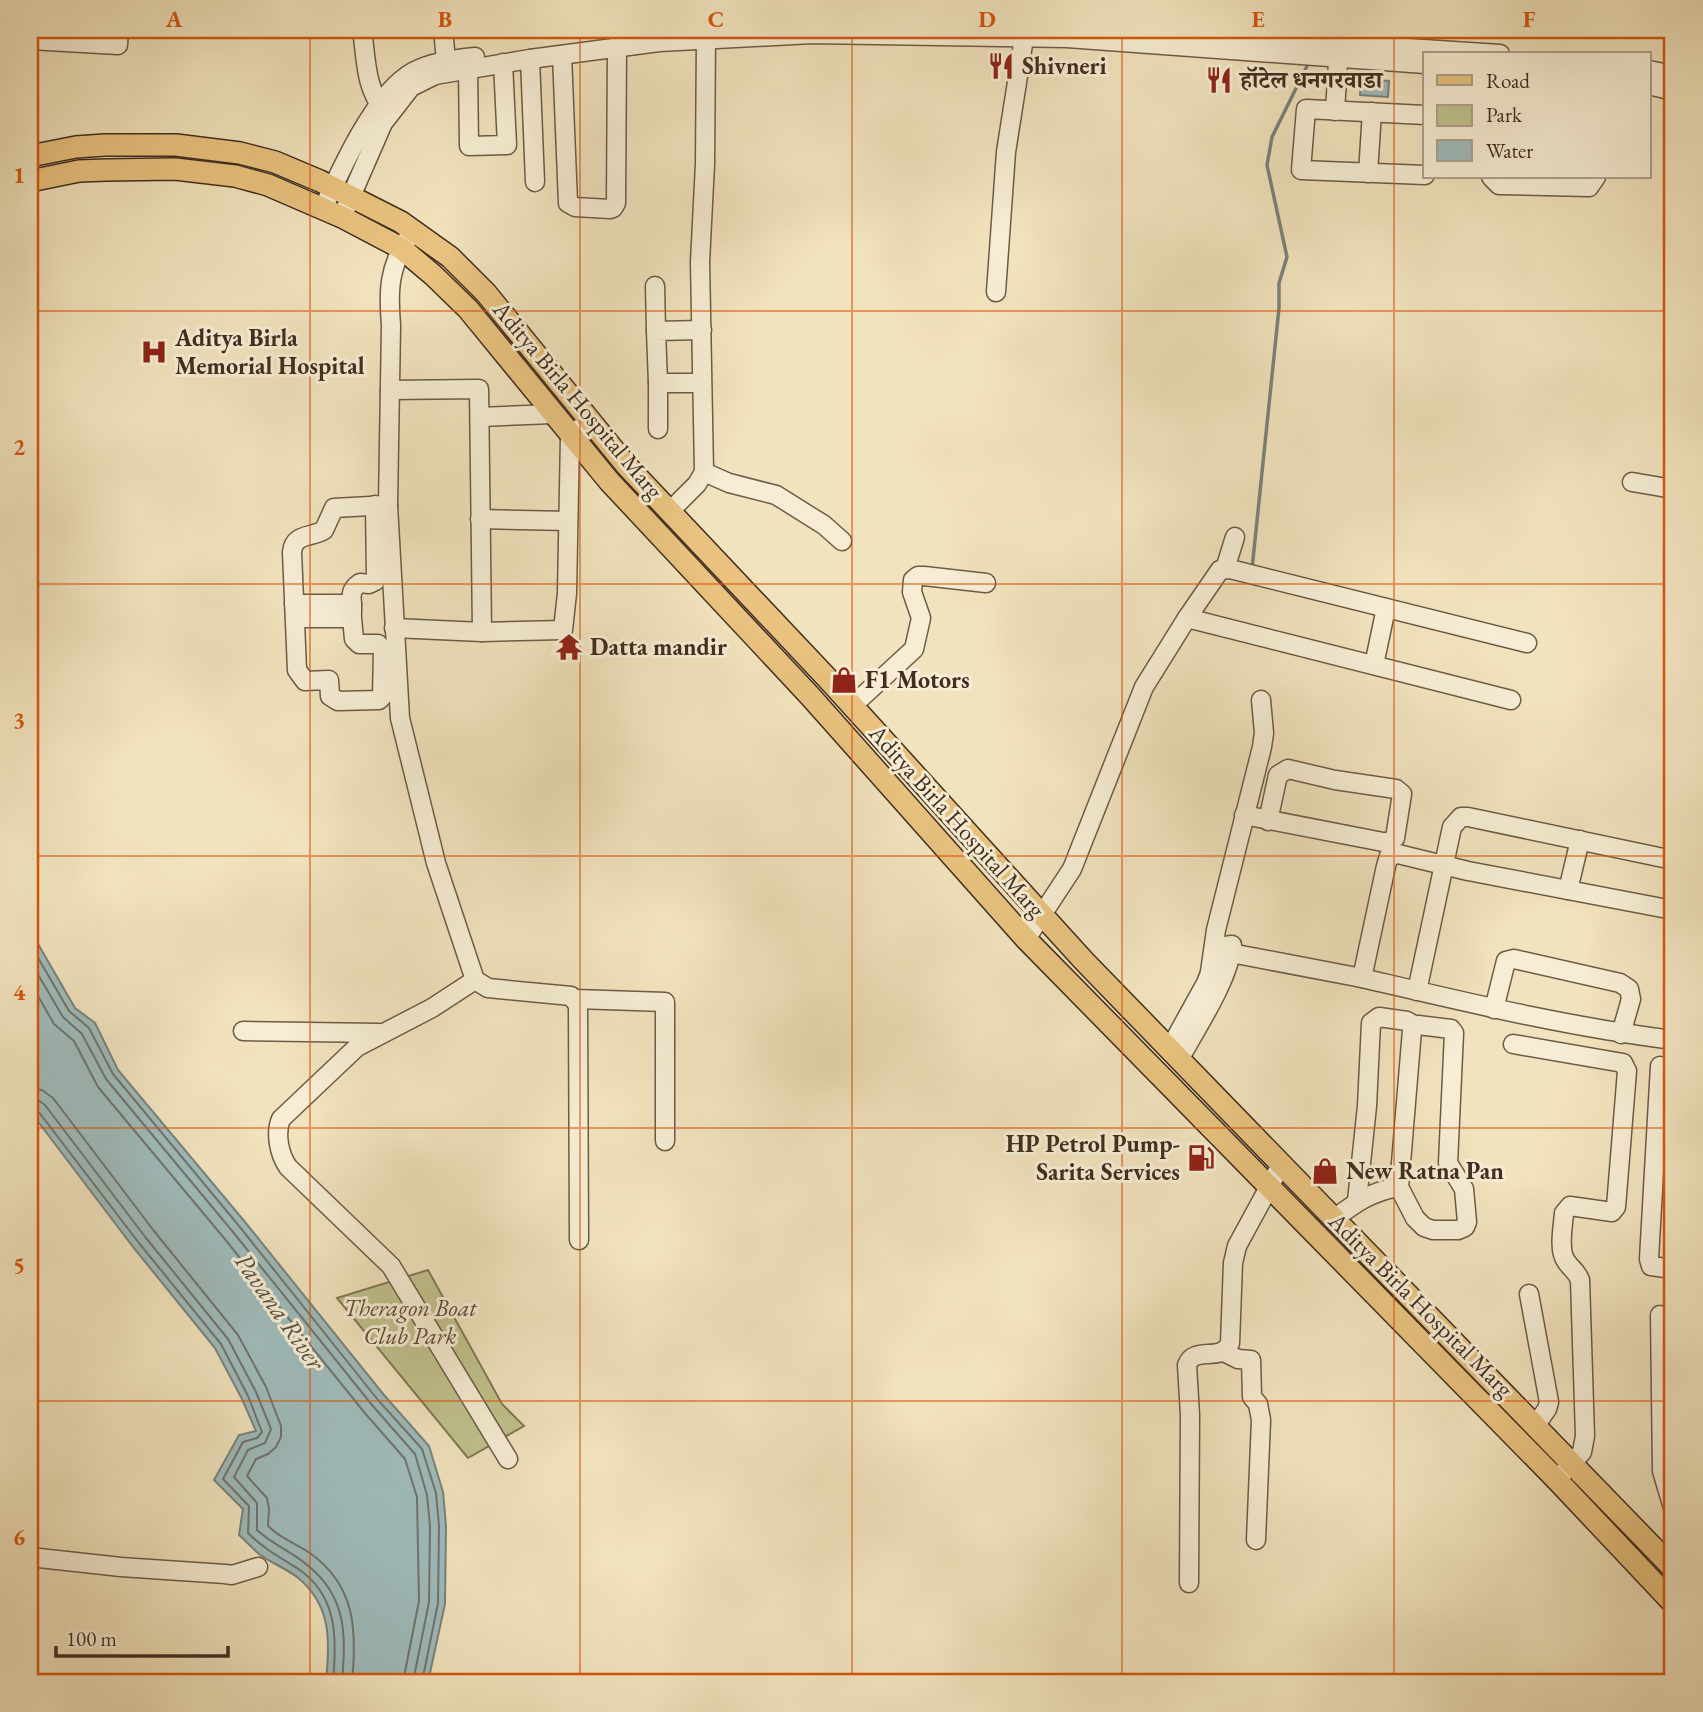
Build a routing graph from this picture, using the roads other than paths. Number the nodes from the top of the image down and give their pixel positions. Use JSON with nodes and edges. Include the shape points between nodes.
{"nodes":[{"id":1,"x":120,"y":30,"type":"edge"},
{"id":2,"x":362,"y":30,"type":"edge"},
{"id":3,"x":443,"y":30,"type":"edge"},
{"id":4,"x":676,"y":30,"type":"edge"},
{"id":5,"x":1132,"y":30,"type":"edge"},
{"id":6,"x":641,"y":32,"type":"edge"},
{"id":7,"x":708,"y":34,"type":"edge"},
{"id":8,"x":1011,"y":34,"type":"edge"},
{"id":9,"x":30,"y":40,"type":"edge"},
{"id":10,"x":1339,"y":43,"type":"edge"},
{"id":11,"x":617,"y":48,"type":"junction"},
{"id":12,"x":1471,"y":52,"type":"edge"},
{"id":13,"x":562,"y":55,"type":"junction"},
{"id":14,"x":530,"y":59,"type":"junction"},
{"id":15,"x":446,"y":60,"type":"junction"},
{"id":16,"x":503,"y":63,"type":"junction"},
{"id":17,"x":1423,"y":64,"type":"edge"},
{"id":18,"x":468,"y":69,"type":"junction"},
{"id":19,"x":1650,"y":70,"type":"edge"},
{"id":20,"x":1673,"y":75,"type":"edge"},
{"id":21,"x":1650,"y":85,"type":"edge"},
{"id":22,"x":1673,"y":91,"type":"edge"},
{"id":23,"x":383,"y":109,"type":"junction"},
{"id":24,"x":1335,"y":111,"type":"junction"},
{"id":25,"x":1372,"y":113,"type":"junction"},
{"id":26,"x":1423,"y":115,"type":"edge"},
{"id":27,"x":371,"y":152,"type":"junction"},
{"id":28,"x":30,"y":156,"type":"edge"},
{"id":29,"x":1368,"y":173,"type":"junction"},
{"id":30,"x":1423,"y":174,"type":"edge"},
{"id":31,"x":1491,"y":178,"type":"edge"},
{"id":32,"x":1595,"y":178,"type":"edge"},
{"id":33,"x":30,"y":181,"type":"edge"},
{"id":34,"x":535,"y":182,"type":"dead end"},
{"id":35,"x":342,"y":192,"type":"junction"},
{"id":36,"x":378,"y":210,"type":"junction"},
{"id":37,"x":332,"y":213,"type":"junction"},
{"id":38,"x":413,"y":229,"type":"junction"},
{"id":39,"x":401,"y":248,"type":"junction"},
{"id":40,"x":655,"y":286,"type":"dead end"},
{"id":41,"x":996,"y":292,"type":"dead end"},
{"id":42,"x":702,"y":330,"type":"junction"},
{"id":43,"x":656,"y":331,"type":"junction"},
{"id":44,"x":657,"y":383,"type":"junction"},
{"id":45,"x":701,"y":383,"type":"junction"},
{"id":46,"x":390,"y":390,"type":"junction"},
{"id":47,"x":553,"y":414,"type":"junction"},
{"id":48,"x":480,"y":417,"type":"junction"},
{"id":49,"x":590,"y":420,"type":"junction"},
{"id":50,"x":658,"y":429,"type":"dead end"},
{"id":51,"x":570,"y":436,"type":"junction"},
{"id":52,"x":704,"y":472,"type":"junction"},
{"id":53,"x":1632,"y":482,"type":"dead end"},
{"id":54,"x":1673,"y":489,"type":"edge"},
{"id":55,"x":382,"y":505,"type":"junction"},
{"id":56,"x":669,"y":512,"type":"junction"},
{"id":57,"x":480,"y":519,"type":"junction"},
{"id":58,"x":568,"y":521,"type":"junction"},
{"id":59,"x":1235,"y":537,"type":"dead end"},
{"id":60,"x":842,"y":541,"type":"dead end"},
{"id":61,"x":1225,"y":569,"type":"junction"},
{"id":62,"x":986,"y":583,"type":"dead end"},
{"id":63,"x":1386,"y":608,"type":"junction"},
{"id":64,"x":295,"y":611,"type":"junction"},
{"id":65,"x":352,"y":611,"type":"junction"},
{"id":66,"x":1187,"y":618,"type":"junction"},
{"id":67,"x":394,"y":628,"type":"junction"},
{"id":68,"x":482,"y":632,"type":"junction"},
{"id":69,"x":1527,"y":643,"type":"dead end"},
{"id":70,"x":1374,"y":665,"type":"junction"},
{"id":71,"x":828,"y":678,"type":"junction"},
{"id":72,"x":810,"y":696,"type":"junction"},
{"id":73,"x":1261,"y":700,"type":"dead end"},
{"id":74,"x":1511,"y":700,"type":"dead end"},
{"id":75,"x":852,"y":706,"type":"junction"},
{"id":76,"x":948,"y":812,"type":"junction"},
{"id":77,"x":1244,"y":815,"type":"junction"},
{"id":78,"x":1268,"y":821,"type":"junction"},
{"id":79,"x":930,"y":830,"type":"junction"},
{"id":80,"x":1580,"y":840,"type":"junction"},
{"id":81,"x":1673,"y":860,"type":"edge"},
{"id":82,"x":1444,"y":866,"type":"junction"},
{"id":83,"x":1568,"y":890,"type":"junction"},
{"id":84,"x":1673,"y":910,"type":"edge"},
{"id":85,"x":1041,"y":914,"type":"junction"},
{"id":86,"x":1026,"y":939,"type":"junction"},
{"id":87,"x":1216,"y":975,"type":"junction"},
{"id":88,"x":1362,"y":978,"type":"junction"},
{"id":89,"x":475,"y":980,"type":"junction"},
{"id":90,"x":1417,"y":991,"type":"junction"},
{"id":91,"x":575,"y":999,"type":"junction"},
{"id":92,"x":1494,"y":1009,"type":"junction"},
{"id":93,"x":1418,"y":1025,"type":"dead end"},
{"id":94,"x":243,"y":1031,"type":"dead end"},
{"id":95,"x":382,"y":1033,"type":"junction"},
{"id":96,"x":1621,"y":1034,"type":"junction"},
{"id":97,"x":1673,"y":1040,"type":"edge"},
{"id":98,"x":1513,"y":1044,"type":"dead end"},
{"id":99,"x":1174,"y":1055,"type":"junction"},
{"id":100,"x":1661,"y":1066,"type":"dead end"},
{"id":101,"x":665,"y":1141,"type":"dead end"},
{"id":102,"x":1281,"y":1165,"type":"junction"},
{"id":103,"x":1269,"y":1187,"type":"junction"},
{"id":104,"x":1399,"y":1187,"type":"junction"},
{"id":105,"x":1357,"y":1201,"type":"junction"},
{"id":106,"x":1334,"y":1219,"type":"junction"},
{"id":107,"x":579,"y":1240,"type":"dead end"},
{"id":108,"x":1673,"y":1269,"type":"edge"},
{"id":109,"x":1529,"y":1294,"type":"dead end"},
{"id":110,"x":1660,"y":1315,"type":"dead end"},
{"id":111,"x":1224,"y":1352,"type":"junction"},
{"id":112,"x":1667,"y":1379,"type":"edge"},
{"id":113,"x":1535,"y":1426,"type":"junction"},
{"id":114,"x":508,"y":1458,"type":"dead end"},
{"id":115,"x":1572,"y":1464,"type":"junction"},
{"id":116,"x":1557,"y":1480,"type":"junction"},
{"id":117,"x":1673,"y":1508,"type":"edge"},
{"id":118,"x":1256,"y":1540,"type":"dead end"},
{"id":119,"x":30,"y":1557,"type":"edge"},
{"id":120,"x":1671,"y":1559,"type":"edge"},
{"id":121,"x":258,"y":1567,"type":"dead end"},
{"id":122,"x":1189,"y":1583,"type":"dead end"},
{"id":123,"x":1673,"y":1603,"type":"edge"}],
"edges":[{"from":1,"to":9,"type":"street","via":[[118,45]]},
{"from":2,"to":23,"type":"street","via":[[371,84]]},
{"from":3,"to":15,"type":"street"},
{"from":4,"to":6,"type":"street"},
{"from":5,"to":10,"type":"street"},
{"from":6,"to":15,"type":"street","via":[[590,44]]},
{"from":7,"to":8,"type":"street"},
{"from":7,"to":11,"type":"street"},
{"from":7,"to":42,"type":"street"},
{"from":8,"to":10,"type":"street"},
{"from":8,"to":41,"type":"street"},
{"from":10,"to":12,"type":"street"},
{"from":10,"to":17,"type":"street"},
{"from":10,"to":24,"type":"street"},
{"from":11,"to":13,"type":"street"},
{"from":11,"to":13,"type":"street","via":[[616,203],[610,209],[568,203]]},
{"from":13,"to":14,"type":"street"},
{"from":14,"to":16,"type":"street"},
{"from":14,"to":34,"type":"street"},
{"from":15,"to":23,"type":"street","via":[[412,72],[392,87]]},
{"from":16,"to":18,"type":"street"},
{"from":16,"to":18,"type":"street","via":[[507,145],[468,146]]},
{"from":18,"to":23,"type":"street","via":[[417,82]]},
{"from":19,"to":20,"type":"street"},
{"from":21,"to":22,"type":"street"},
{"from":23,"to":27,"type":"street"},
{"from":23,"to":35,"type":"street"},
{"from":24,"to":25,"type":"street"},
{"from":24,"to":29,"type":"street","via":[[1306,109],[1301,170]]},
{"from":25,"to":26,"type":"street"},
{"from":25,"to":29,"type":"street"},
{"from":27,"to":35,"type":"street"},
{"from":27,"to":36,"type":"street","via":[[368,193]]},
{"from":28,"to":35,"type":"main road","name":"Aditya Birla Hospital Marg","via":[[105,145],[207,147],[275,162]]},
{"from":29,"to":30,"type":"street"},
{"from":31,"to":32,"type":"street","via":[[1499,185],[1590,187]]},
{"from":33,"to":37,"type":"main road","name":"Aditya Birla Hospital Marg","via":[[79,171],[204,171],[268,185]]},
{"from":35,"to":36,"type":"main road","name":"Aditya Birla Hospital Marg"},
{"from":35,"to":37,"type":"street"},
{"from":36,"to":38,"type":"main road","name":"Aditya Birla Hospital Marg"},
{"from":37,"to":39,"type":"main road","name":"Aditya Birla Hospital Marg"},
{"from":38,"to":39,"type":"street"},
{"from":38,"to":49,"type":"main road","name":"Aditya Birla Hospital Marg","via":[[486,293]]},
{"from":39,"to":46,"type":"street","via":[[390,278]]},
{"from":39,"to":47,"type":"main road","name":"Aditya Birla Hospital Marg","via":[[468,309]]},
{"from":40,"to":43,"type":"street"},
{"from":42,"to":43,"type":"street"},
{"from":42,"to":45,"type":"street"},
{"from":43,"to":44,"type":"street"},
{"from":44,"to":45,"type":"street"},
{"from":44,"to":50,"type":"street"},
{"from":45,"to":52,"type":"street"},
{"from":46,"to":48,"type":"street","via":[[480,389]]},
{"from":46,"to":55,"type":"street"},
{"from":47,"to":48,"type":"street"},
{"from":47,"to":51,"type":"main road","name":"Aditya Birla Hospital Marg"},
{"from":48,"to":57,"type":"street"},
{"from":49,"to":51,"type":"street"},
{"from":49,"to":56,"type":"main road","name":"Aditya Birla Hospital Marg"},
{"from":51,"to":58,"type":"street"},
{"from":51,"to":72,"type":"main road","name":"Aditya Birla Hospital Marg"},
{"from":52,"to":56,"type":"street"},
{"from":52,"to":60,"type":"street","via":[[729,484],[776,495]]},
{"from":53,"to":54,"type":"street"},
{"from":55,"to":64,"type":"street","via":[[334,508],[324,530],[292,545]]},
{"from":55,"to":65,"type":"street","via":[[375,581],[360,583],[351,592]]},
{"from":55,"to":67,"type":"street"},
{"from":56,"to":71,"type":"main road","name":"Aditya Birla Hospital Marg"},
{"from":57,"to":58,"type":"street"},
{"from":57,"to":68,"type":"street"},
{"from":58,"to":68,"type":"street","via":[[563,631]]},
{"from":59,"to":61,"type":"street"},
{"from":61,"to":63,"type":"street"},
{"from":61,"to":66,"type":"street","via":[[1216,574]]},
{"from":62,"to":75,"type":"street","via":[[924,576],[913,580],[921,618],[914,649]]},
{"from":63,"to":69,"type":"street"},
{"from":63,"to":70,"type":"street"},
{"from":64,"to":65,"type":"street"},
{"from":64,"to":65,"type":"street","via":[[297,670],[305,681],[327,679],[330,696],[338,701],[379,700],[383,697],[383,650],[378,644],[359,644],[354,639]]},
{"from":66,"to":70,"type":"street"},
{"from":66,"to":85,"type":"street","via":[[1144,687],[1072,869]]},
{"from":67,"to":68,"type":"street"},
{"from":67,"to":89,"type":"street","via":[[400,718],[436,863]]},
{"from":70,"to":74,"type":"street"},
{"from":71,"to":72,"type":"main road"},
{"from":71,"to":75,"type":"main road","name":"Aditya Birla Hospital Marg"},
{"from":72,"to":79,"type":"main road","name":"Aditya Birla Hospital Marg"},
{"from":73,"to":77,"type":"street","via":[[1264,733]]},
{"from":75,"to":76,"type":"main road","name":"Aditya Birla Hospital Marg"},
{"from":76,"to":79,"type":"main road"},
{"from":76,"to":85,"type":"main road","name":"Aditya Birla Hospital Marg"},
{"from":77,"to":78,"type":"street"},
{"from":77,"to":87,"type":"street","via":[[1216,930]]},
{"from":78,"to":78,"type":"street","via":[[1278,775],[1288,769],[1396,789],[1402,794],[1391,842]]},
{"from":79,"to":86,"type":"main road","name":"Aditya Birla Hospital Marg"},
{"from":80,"to":81,"type":"street"},
{"from":80,"to":82,"type":"street","via":[[1461,817],[1452,827]]},
{"from":80,"to":83,"type":"street"},
{"from":82,"to":83,"type":"street"},
{"from":82,"to":88,"type":"street","via":[[1390,856]]},
{"from":82,"to":90,"type":"street"},
{"from":83,"to":84,"type":"street"},
{"from":85,"to":86,"type":"street"},
{"from":85,"to":99,"type":"main road","name":"Aditya Birla Hospital Marg"},
{"from":86,"to":103,"type":"main road","name":"Aditya Birla Hospital Marg"},
{"from":87,"to":88,"type":"street","via":[[1218,953],[1232,945],[1231,953]]},
{"from":87,"to":99,"type":"street","via":[[1206,983]]},
{"from":88,"to":90,"type":"street"},
{"from":89,"to":91,"type":"street","via":[[488,988]]},
{"from":89,"to":95,"type":"street"},
{"from":90,"to":92,"type":"street"},
{"from":91,"to":101,"type":"street","via":[[665,1002]]},
{"from":91,"to":107,"type":"street"},
{"from":92,"to":96,"type":"street"},
{"from":92,"to":96,"type":"street","via":[[1506,961],[1514,959],[1620,983],[1629,989],[1631,999]]},
{"from":93,"to":104,"type":"street","via":[[1454,1033],[1448,1163],[1464,1189],[1465,1227],[1424,1227]]},
{"from":94,"to":95,"type":"street"},
{"from":95,"to":114,"type":"street","via":[[356,1047],[281,1119],[278,1134],[283,1160],[391,1266]]},
{"from":96,"to":97,"type":"street"},
{"from":98,"to":115,"type":"street","via":[[1623,1063],[1628,1071],[1616,1207],[1612,1212],[1570,1206],[1564,1213],[1562,1253],[1576,1270],[1580,1293],[1585,1436],[1582,1452]]},
{"from":99,"to":102,"type":"main road","name":"Aditya Birla Hospital Marg"},
{"from":100,"to":108,"type":"street","via":[[1649,1263]]},
{"from":102,"to":103,"type":"street"},
{"from":102,"to":106,"type":"main road","name":"Aditya Birla Hospital Marg"},
{"from":103,"to":111,"type":"street","via":[[1237,1246],[1230,1343]]},
{"from":103,"to":116,"type":"main road","name":"Aditya Birla Hospital Marg"},
{"from":104,"to":105,"type":"street"},
{"from":104,"to":105,"type":"street","via":[[1412,1024],[1378,1017],[1371,1023]]},
{"from":105,"to":106,"type":"street"},
{"from":106,"to":113,"type":"main road","name":"Aditya Birla Hospital Marg"},
{"from":109,"to":113,"type":"street","via":[[1549,1402]]},
{"from":110,"to":112,"type":"street"},
{"from":111,"to":118,"type":"street","via":[[1251,1360],[1252,1397],[1261,1420]]},
{"from":111,"to":122,"type":"street","via":[[1194,1356],[1186,1365]]},
{"from":112,"to":117,"type":"street","via":[[1662,1471]]},
{"from":113,"to":115,"type":"main road","name":"Aditya Birla Hospital Marg"},
{"from":115,"to":116,"type":"street"},
{"from":115,"to":120,"type":"main road","name":"Aditya Birla Hospital Marg"},
{"from":116,"to":123,"type":"main road","name":"Aditya Birla Hospital Marg"},
{"from":119,"to":121,"type":"street","via":[[232,1575]]}]}
